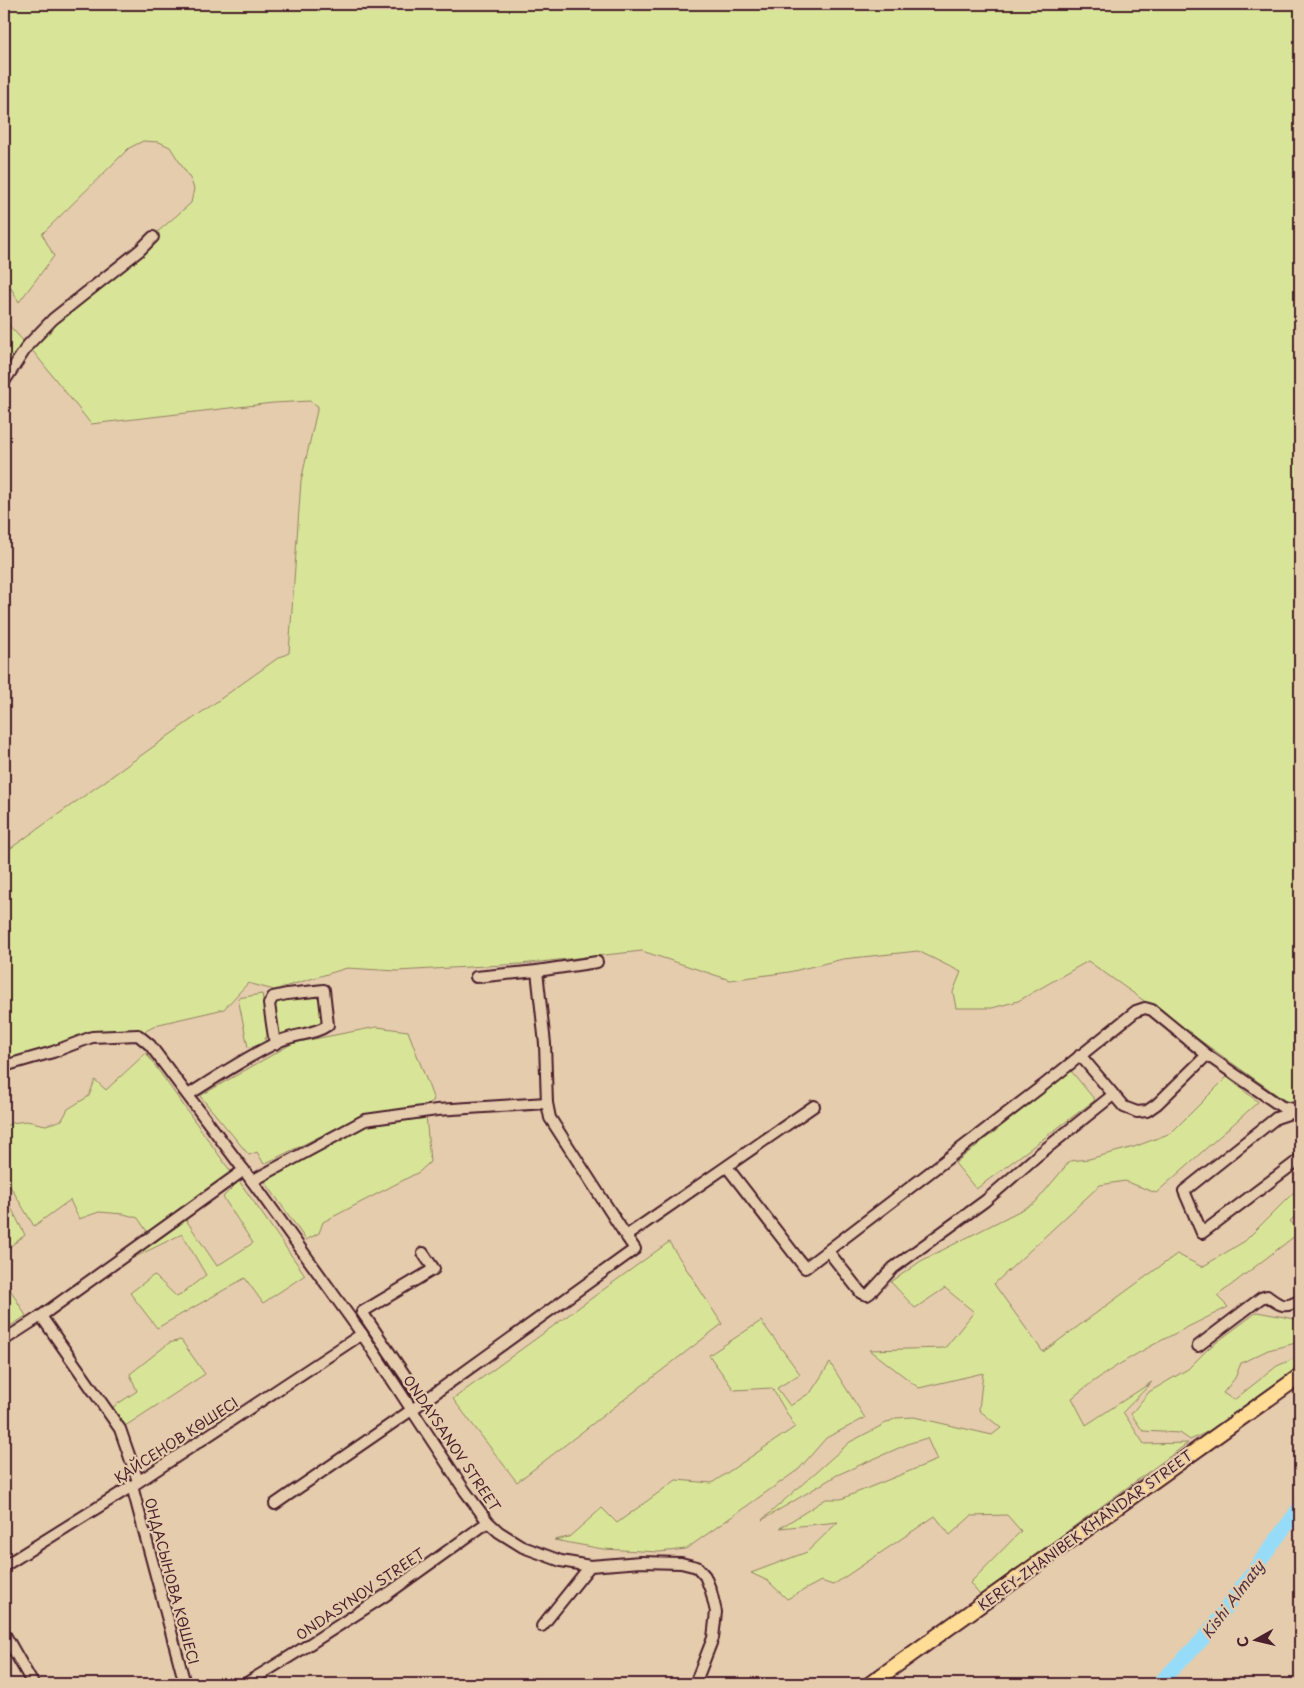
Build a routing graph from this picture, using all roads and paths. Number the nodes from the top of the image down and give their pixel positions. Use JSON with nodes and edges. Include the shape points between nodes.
{"nodes":[{"id":1,"x":153,"y":237,"type":"dead end"},
{"id":2,"x":4,"y":382,"type":"edge"},
{"id":3,"x":597,"y":962,"type":"dead end"},
{"id":4,"x":537,"y":971,"type":"junction"},
{"id":5,"x":476,"y":977,"type":"dead end"},
{"id":6,"x":275,"y":1044,"type":"junction"},
{"id":7,"x":1207,"y":1054,"type":"junction"},
{"id":8,"x":1080,"y":1055,"type":"junction"},
{"id":9,"x":4,"y":1066,"type":"edge"},
{"id":10,"x":188,"y":1095,"type":"junction"},
{"id":11,"x":1113,"y":1095,"type":"junction"},
{"id":12,"x":547,"y":1103,"type":"junction"},
{"id":13,"x":814,"y":1106,"type":"dead end"},
{"id":14,"x":1300,"y":1111,"type":"edge"},
{"id":15,"x":1300,"y":1159,"type":"edge"},
{"id":16,"x":726,"y":1167,"type":"junction"},
{"id":17,"x":244,"y":1170,"type":"junction"},
{"id":18,"x":252,"y":1181,"type":"junction"},
{"id":19,"x":626,"y":1236,"type":"junction"},
{"id":20,"x":828,"y":1251,"type":"junction"},
{"id":21,"x":423,"y":1253,"type":"dead end"},
{"id":22,"x":1300,"y":1300,"type":"edge"},
{"id":23,"x":41,"y":1316,"type":"junction"},
{"id":24,"x":362,"y":1334,"type":"junction"},
{"id":25,"x":4,"y":1340,"type":"edge"},
{"id":26,"x":1198,"y":1346,"type":"dead end"},
{"id":27,"x":1300,"y":1376,"type":"edge"},
{"id":28,"x":423,"y":1402,"type":"junction"},
{"id":29,"x":413,"y":1409,"type":"junction"},
{"id":30,"x":135,"y":1484,"type":"junction"},
{"id":31,"x":275,"y":1504,"type":"dead end"},
{"id":32,"x":488,"y":1522,"type":"junction"},
{"id":33,"x":4,"y":1566,"type":"edge"},
{"id":34,"x":590,"y":1566,"type":"junction"},
{"id":35,"x":542,"y":1626,"type":"dead end"},
{"id":36,"x":4,"y":1633,"type":"edge"},
{"id":37,"x":33,"y":1684,"type":"edge"},
{"id":38,"x":185,"y":1684,"type":"edge"},
{"id":39,"x":245,"y":1684,"type":"edge"},
{"id":40,"x":695,"y":1684,"type":"edge"},
{"id":41,"x":870,"y":1684,"type":"edge"}],
"edges":[{"from":1,"to":2,"type":"street","via":[[53,319],[28,345]]},
{"from":3,"to":4,"type":"street"},
{"from":4,"to":5,"type":"street"},
{"from":4,"to":12,"type":"street"},
{"from":6,"to":6,"type":"street","via":[[328,1025],[324,990],[273,997],[269,1004]]},
{"from":6,"to":10,"type":"street"},
{"from":7,"to":8,"type":"street","via":[[1166,1020],[1145,1008],[1136,1011]]},
{"from":7,"to":11,"type":"street","via":[[1157,1104],[1146,1110],[1137,1112],[1124,1107]]},
{"from":7,"to":14,"type":"street","via":[[1282,1107]]},
{"from":8,"to":11,"type":"street"},
{"from":8,"to":20,"type":"street"},
{"from":9,"to":10,"type":"street","name":"ONDAYSANOV STREET","via":[[92,1037],[138,1035],[150,1045]]},
{"from":10,"to":17,"type":"street","name":"ONDAYSANOV STREET"},
{"from":11,"to":20,"type":"street","via":[[985,1201],[893,1268],[867,1295],[861,1293]]},
{"from":12,"to":18,"type":"street","via":[[436,1110],[364,1120]]},
{"from":12,"to":19,"type":"street","via":[[550,1118]]},
{"from":13,"to":16,"type":"street"},
{"from":14,"to":15,"type":"street","via":[[1276,1118],[1184,1191],[1202,1233]]},
{"from":16,"to":19,"type":"street"},
{"from":16,"to":20,"type":"street","via":[[805,1268]]},
{"from":17,"to":18,"type":"street","name":"ONDAYSANOV STREET"},
{"from":17,"to":23,"type":"street"},
{"from":18,"to":24,"type":"street","name":"ONDAYSANOV STREET"},
{"from":19,"to":28,"type":"street","via":[[635,1249]]},
{"from":21,"to":28,"type":"street","via":[[434,1270],[362,1312]]},
{"from":22,"to":26,"type":"street","via":[[1292,1305],[1279,1305],[1268,1296],[1261,1298]]},
{"from":23,"to":25,"type":"street"},
{"from":23,"to":30,"type":"street","name":"ОНДАСЫНОВА КӨШЕСІ","via":[[120,1429]]},
{"from":24,"to":29,"type":"street","name":"ONDAYSANOV STREET"},
{"from":24,"to":30,"type":"street","name":"ҚАЙСЕНОВ КӨШЕСІ"},
{"from":27,"to":41,"type":"main road","name":"KEREY-ZHANIBEK KHANDAR STREET"},
{"from":28,"to":29,"type":"street"},
{"from":29,"to":31,"type":"street"},
{"from":29,"to":32,"type":"street","name":"ONDAYSANOV STREET"},
{"from":30,"to":33,"type":"street","name":"ҚАЙСЕНОВ КӨШЕСІ"},
{"from":30,"to":38,"type":"street","name":"ОНДАСЫНОВА КӨШЕСІ"},
{"from":32,"to":34,"type":"street","name":"ONDAYSANOV STREET","via":[[532,1551]]},
{"from":32,"to":39,"type":"street","name":"ONDASYNOV STREET","via":[[386,1595]]},
{"from":34,"to":35,"type":"street"},
{"from":34,"to":40,"type":"street","name":"ONDAYSANOV STREET","via":[[681,1562],[697,1567],[705,1576],[716,1612],[714,1638]]},
{"from":36,"to":37,"type":"street"}]}
